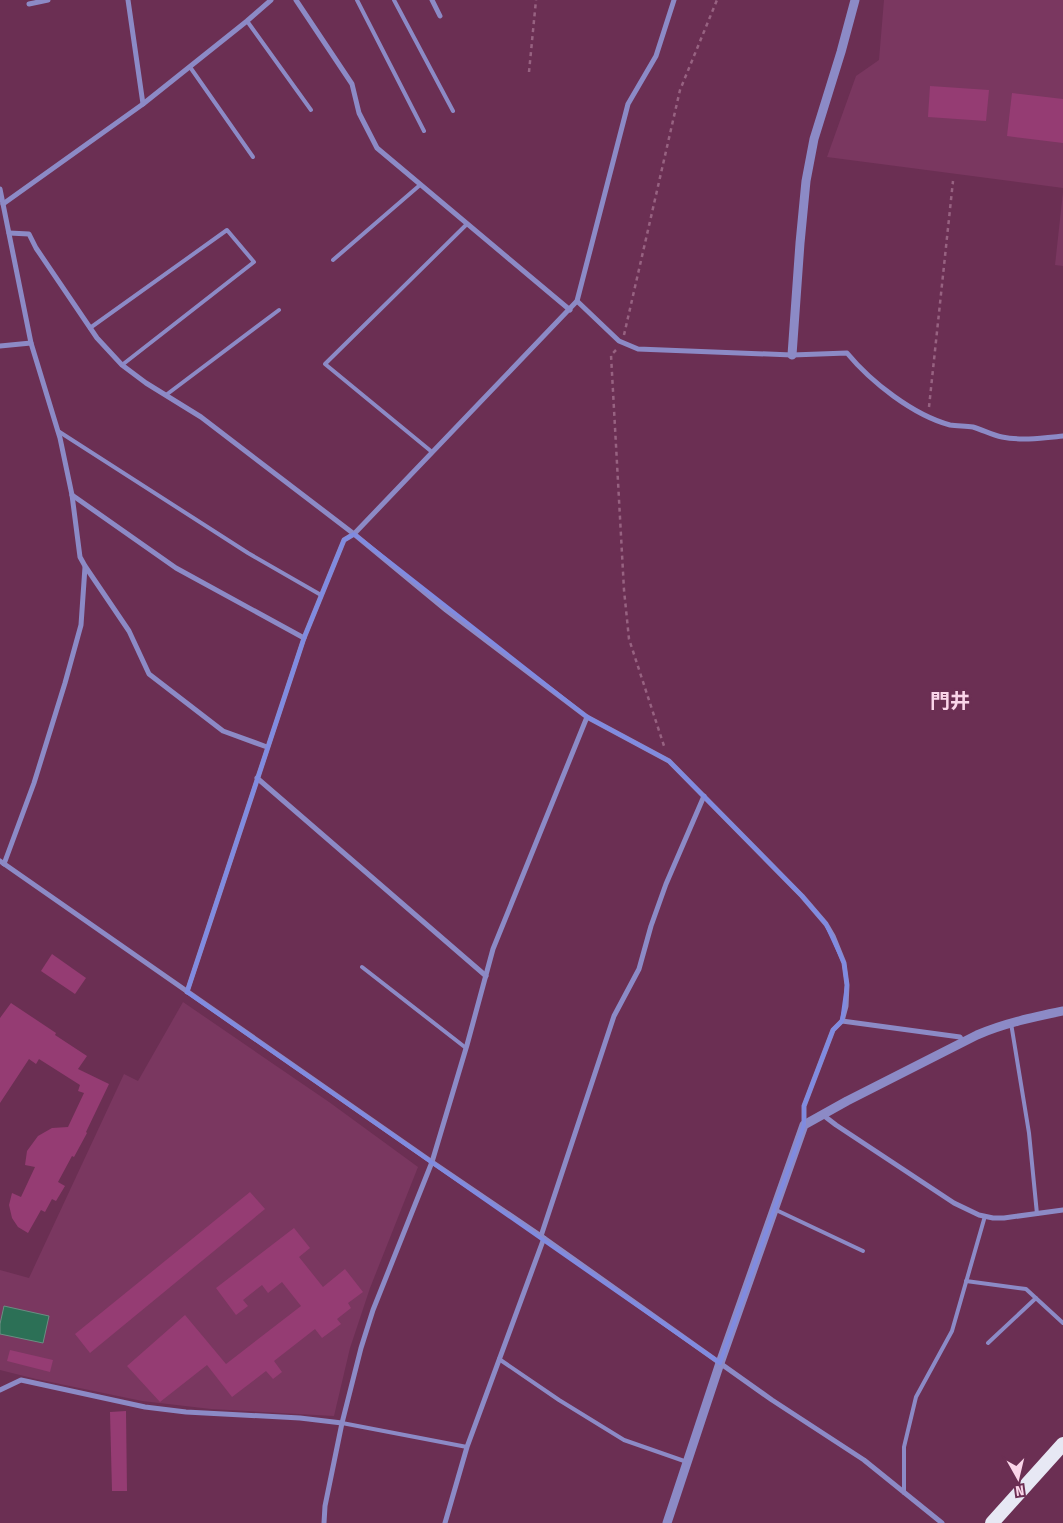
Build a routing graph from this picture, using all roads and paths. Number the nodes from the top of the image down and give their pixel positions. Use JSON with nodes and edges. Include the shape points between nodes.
{"nodes":[{"id":1,"x":48,"y":0,"type":"edge"},
{"id":2,"x":128,"y":0,"type":"edge"},
{"id":3,"x":271,"y":0,"type":"edge"},
{"id":4,"x":296,"y":0,"type":"edge"},
{"id":5,"x":357,"y":0,"type":"edge"},
{"id":6,"x":394,"y":0,"type":"edge"},
{"id":7,"x":432,"y":0,"type":"edge"},
{"id":8,"x":536,"y":0,"type":"edge"},
{"id":9,"x":674,"y":0,"type":"edge"},
{"id":10,"x":718,"y":0,"type":"edge"},
{"id":11,"x":854,"y":0,"type":"edge"},
{"id":12,"x":29,"y":4,"type":"dead end"},
{"id":13,"x":440,"y":16,"type":"dead end"},
{"id":14,"x":247,"y":21,"type":"junction"},
{"id":15,"x":190,"y":66,"type":"junction"},
{"id":16,"x":529,"y":72,"type":"dead end"},
{"id":17,"x":143,"y":104,"type":"junction"},
{"id":18,"x":311,"y":110,"type":"dead end"},
{"id":19,"x":453,"y":111,"type":"dead end"},
{"id":20,"x":424,"y":131,"type":"dead end"},
{"id":21,"x":252,"y":157,"type":"dead end"},
{"id":22,"x":953,"y":181,"type":"dead end"},
{"id":23,"x":420,"y":185,"type":"junction"},
{"id":24,"x":0,"y":189,"type":"edge"},
{"id":25,"x":3,"y":204,"type":"junction"},
{"id":26,"x":467,"y":224,"type":"junction"},
{"id":27,"x":9,"y":234,"type":"junction"},
{"id":28,"x":333,"y":260,"type":"dead end"},
{"id":29,"x":577,"y":301,"type":"junction"},
{"id":30,"x":279,"y":310,"type":"dead end"},
{"id":31,"x":570,"y":310,"type":"junction"},
{"id":32,"x":90,"y":328,"type":"junction"},
{"id":33,"x":31,"y":343,"type":"junction"},
{"id":34,"x":622,"y":343,"type":"junction"},
{"id":35,"x":0,"y":346,"type":"edge"},
{"id":36,"x":792,"y":355,"type":"junction"},
{"id":37,"x":122,"y":365,"type":"junction"},
{"id":38,"x":166,"y":395,"type":"junction"},
{"id":39,"x":928,"y":416,"type":"junction"},
{"id":40,"x":57,"y":430,"type":"junction"},
{"id":41,"x":1063,"y":436,"type":"edge"},
{"id":42,"x":432,"y":452,"type":"junction"},
{"id":43,"x":72,"y":495,"type":"junction"},
{"id":44,"x":354,"y":534,"type":"junction"},
{"id":45,"x":85,"y":566,"type":"junction"},
{"id":46,"x":321,"y":595,"type":"junction"},
{"id":47,"x":304,"y":638,"type":"junction"},
{"id":48,"x":587,"y":718,"type":"junction"},
{"id":49,"x":267,"y":747,"type":"junction"},
{"id":50,"x":669,"y":761,"type":"junction"},
{"id":51,"x":256,"y":778,"type":"junction"},
{"id":52,"x":704,"y":796,"type":"junction"},
{"id":53,"x":2,"y":862,"type":"edge"},
{"id":54,"x":362,"y":967,"type":"dead end"},
{"id":55,"x":486,"y":976,"type":"junction"},
{"id":56,"x":187,"y":992,"type":"junction"},
{"id":57,"x":1063,"y":1010,"type":"edge"},
{"id":58,"x":842,"y":1021,"type":"junction"},
{"id":59,"x":1010,"y":1023,"type":"junction"},
{"id":60,"x":963,"y":1042,"type":"junction"},
{"id":61,"x":466,"y":1048,"type":"junction"},
{"id":62,"x":822,"y":1114,"type":"junction"},
{"id":63,"x":804,"y":1125,"type":"junction"},
{"id":64,"x":432,"y":1162,"type":"junction"},
{"id":65,"x":774,"y":1209,"type":"junction"},
{"id":66,"x":1063,"y":1210,"type":"edge"},
{"id":67,"x":1036,"y":1214,"type":"junction"},
{"id":68,"x":985,"y":1216,"type":"junction"},
{"id":69,"x":543,"y":1237,"type":"junction"},
{"id":70,"x":862,"y":1251,"type":"dead end"},
{"id":71,"x":966,"y":1281,"type":"junction"},
{"id":72,"x":1036,"y":1298,"type":"junction"},
{"id":73,"x":1063,"y":1324,"type":"edge"},
{"id":74,"x":988,"y":1343,"type":"dead end"},
{"id":75,"x":499,"y":1359,"type":"junction"},
{"id":76,"x":720,"y":1363,"type":"junction"},
{"id":77,"x":0,"y":1390,"type":"edge"},
{"id":78,"x":342,"y":1423,"type":"junction"},
{"id":79,"x":1063,"y":1444,"type":"edge"},
{"id":80,"x":467,"y":1447,"type":"junction"},
{"id":81,"x":687,"y":1462,"type":"junction"},
{"id":82,"x":904,"y":1493,"type":"junction"},
{"id":83,"x":324,"y":1523,"type":"edge"},
{"id":84,"x":445,"y":1523,"type":"edge"},
{"id":85,"x":668,"y":1523,"type":"edge"},
{"id":86,"x":942,"y":1523,"type":"edge"},
{"id":87,"x":992,"y":1523,"type":"edge"}],
"edges":[{"from":1,"to":12,"type":"street"},
{"from":2,"to":17,"type":"street"},
{"from":3,"to":14,"type":"street"},
{"from":4,"to":23,"type":"street","via":[[352,84],[359,112],[377,148]]},
{"from":5,"to":20,"type":"lane"},
{"from":6,"to":19,"type":"lane"},
{"from":7,"to":13,"type":"street"},
{"from":8,"to":16,"type":"path"},
{"from":9,"to":29,"type":"street","via":[[656,56],[628,104]]},
{"from":10,"to":34,"type":"path","via":[[680,90]]},
{"from":11,"to":36,"type":"street","via":[[814,139],[808,173]]},
{"from":14,"to":15,"type":"street"},
{"from":14,"to":18,"type":"lane"},
{"from":15,"to":17,"type":"street"},
{"from":15,"to":21,"type":"lane"},
{"from":17,"to":25,"type":"street"},
{"from":22,"to":39,"type":"path"},
{"from":23,"to":26,"type":"street"},
{"from":23,"to":28,"type":"lane"},
{"from":24,"to":25,"type":"street"},
{"from":25,"to":27,"type":"street"},
{"from":26,"to":31,"type":"street"},
{"from":26,"to":42,"type":"lane","via":[[325,364]]},
{"from":27,"to":32,"type":"street","via":[[30,234]]},
{"from":27,"to":33,"type":"street"},
{"from":29,"to":31,"type":"street"},
{"from":29,"to":34,"type":"street"},
{"from":30,"to":38,"type":"lane"},
{"from":31,"to":42,"type":"street"},
{"from":32,"to":37,"type":"street"},
{"from":32,"to":37,"type":"lane","via":[[227,230],[254,262]]},
{"from":33,"to":35,"type":"street"},
{"from":33,"to":40,"type":"street"},
{"from":34,"to":36,"type":"street","via":[[638,349]]},
{"from":34,"to":50,"type":"path","via":[[610,355],[629,639]]},
{"from":36,"to":39,"type":"street","via":[[847,353],[857,366],[888,392]]},
{"from":37,"to":38,"type":"street"},
{"from":38,"to":44,"type":"street","via":[[201,417]]},
{"from":39,"to":41,"type":"street","via":[[950,425],[972,427],[1004,438]]},
{"from":40,"to":43,"type":"street"},
{"from":40,"to":46,"type":"lane","via":[[248,553]]},
{"from":42,"to":44,"type":"street"},
{"from":43,"to":45,"type":"street","via":[[80,557]]},
{"from":43,"to":47,"type":"street","via":[[176,568]]},
{"from":44,"to":46,"type":"street","via":[[344,540]]},
{"from":44,"to":48,"type":"street","via":[[446,610]]},
{"from":45,"to":49,"type":"street","via":[[129,631],[149,674],[223,731]]},
{"from":45,"to":53,"type":"street","via":[[81,625],[66,683],[34,783]]},
{"from":46,"to":47,"type":"street"},
{"from":47,"to":49,"type":"street"},
{"from":48,"to":50,"type":"street"},
{"from":48,"to":55,"type":"street","via":[[493,949]]},
{"from":49,"to":51,"type":"street"},
{"from":50,"to":52,"type":"street"},
{"from":51,"to":55,"type":"street"},
{"from":51,"to":56,"type":"street"},
{"from":52,"to":58,"type":"street","via":[[802,896],[830,930],[844,962],[847,985]]},
{"from":52,"to":69,"type":"street","via":[[666,884],[639,969],[614,1016]]},
{"from":53,"to":56,"type":"street"},
{"from":54,"to":61,"type":"lane"},
{"from":55,"to":61,"type":"street"},
{"from":56,"to":64,"type":"street"},
{"from":57,"to":59,"type":"street"},
{"from":58,"to":60,"type":"street","via":[[960,1037]]},
{"from":58,"to":63,"type":"street","via":[[834,1030],[804,1106]]},
{"from":59,"to":60,"type":"street"},
{"from":59,"to":67,"type":"lane","via":[[1029,1133]]},
{"from":60,"to":62,"type":"street"},
{"from":61,"to":64,"type":"street"},
{"from":62,"to":63,"type":"street"},
{"from":62,"to":68,"type":"street","via":[[954,1203]]},
{"from":63,"to":65,"type":"street"},
{"from":64,"to":69,"type":"street"},
{"from":64,"to":78,"type":"street","via":[[373,1310]]},
{"from":65,"to":70,"type":"lane"},
{"from":65,"to":76,"type":"street"},
{"from":66,"to":67,"type":"street"},
{"from":67,"to":68,"type":"street","via":[[1004,1218]]},
{"from":68,"to":71,"type":"lane"},
{"from":69,"to":75,"type":"street"},
{"from":69,"to":76,"type":"street"},
{"from":71,"to":72,"type":"lane","via":[[1026,1288]]},
{"from":71,"to":82,"type":"lane","via":[[952,1331],[916,1397],[904,1447]]},
{"from":72,"to":73,"type":"lane"},
{"from":72,"to":74,"type":"lane"},
{"from":75,"to":80,"type":"street"},
{"from":75,"to":81,"type":"lane","via":[[624,1440]]},
{"from":76,"to":81,"type":"street"},
{"from":76,"to":82,"type":"street","via":[[864,1460]]},
{"from":77,"to":78,"type":"street","via":[[21,1380],[154,1408]]},
{"from":78,"to":80,"type":"lane"},
{"from":78,"to":83,"type":"street"},
{"from":79,"to":87,"type":"highway"},
{"from":80,"to":84,"type":"street"},
{"from":81,"to":85,"type":"street"},
{"from":82,"to":86,"type":"street"}]}
